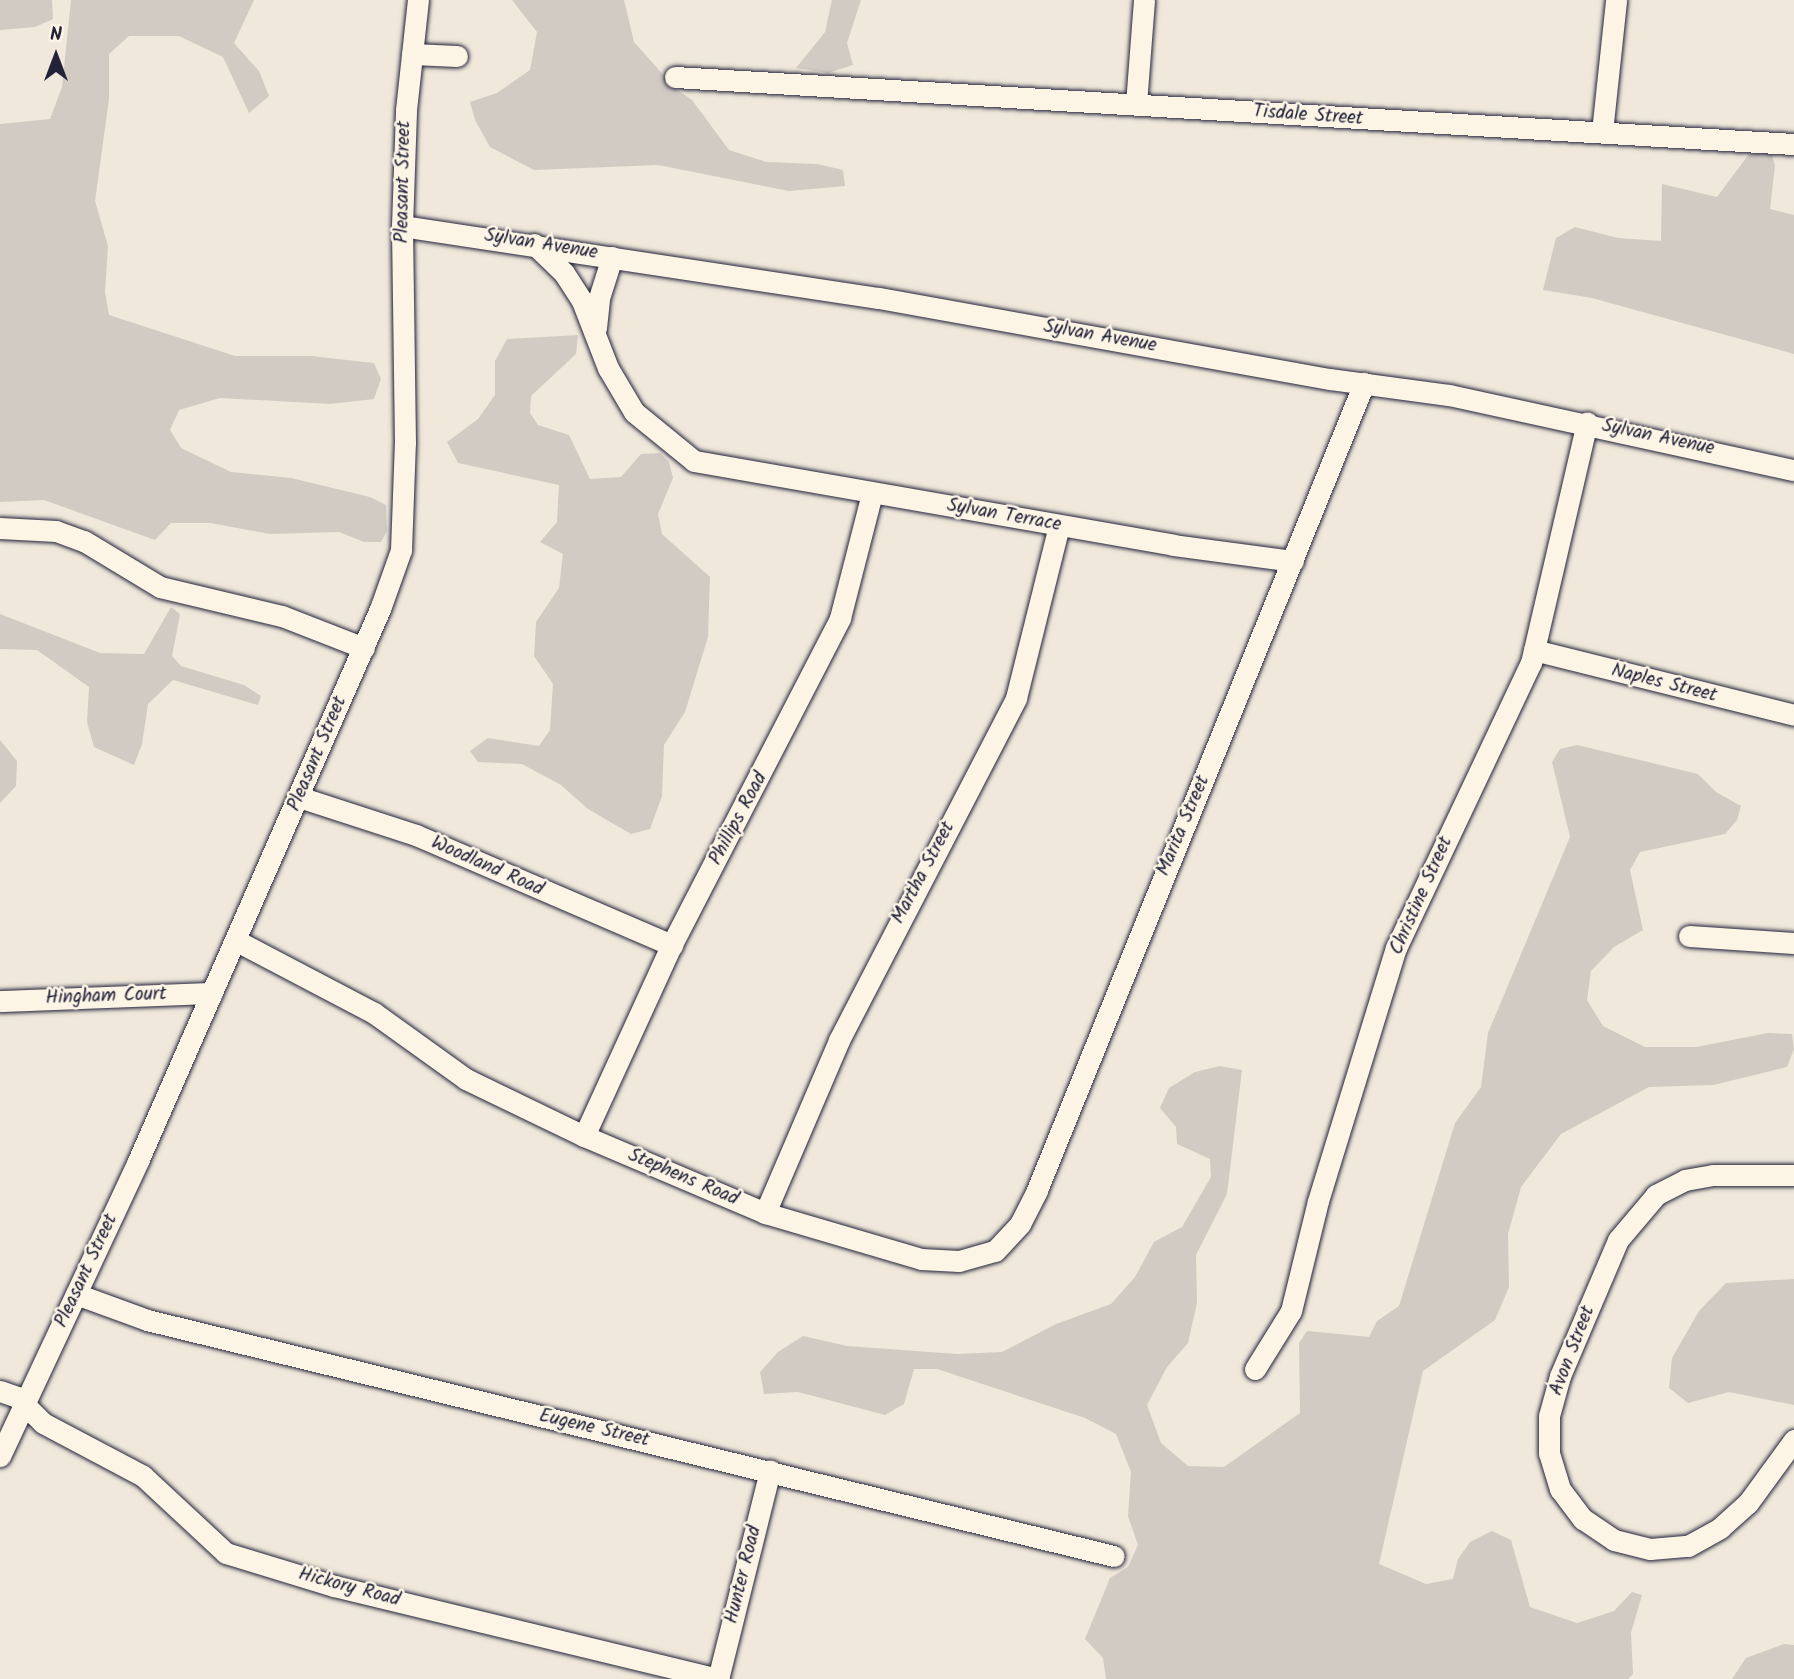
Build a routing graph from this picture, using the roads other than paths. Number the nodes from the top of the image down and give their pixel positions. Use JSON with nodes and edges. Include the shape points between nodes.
{"nodes":[{"id":1,"x":418,"y":0,"type":"edge"},
{"id":2,"x":1144,"y":0,"type":"edge"},
{"id":3,"x":1616,"y":0,"type":"edge"},
{"id":4,"x":412,"y":54,"type":"junction"},
{"id":5,"x":457,"y":56,"type":"dead end"},
{"id":6,"x":675,"y":77,"type":"dead end"},
{"id":7,"x":1136,"y":104,"type":"junction"},
{"id":8,"x":1602,"y":132,"type":"junction"},
{"id":9,"x":1794,"y":144,"type":"edge"},
{"id":10,"x":402,"y":226,"type":"junction"},
{"id":11,"x":534,"y":244,"type":"junction"},
{"id":12,"x":612,"y":257,"type":"junction"},
{"id":13,"x":596,"y":330,"type":"junction"},
{"id":14,"x":1364,"y":383,"type":"junction"},
{"id":15,"x":1587,"y":422,"type":"junction"},
{"id":16,"x":1794,"y":470,"type":"edge"},
{"id":17,"x":872,"y":493,"type":"junction"},
{"id":18,"x":1059,"y":525,"type":"junction"},
{"id":19,"x":0,"y":528,"type":"edge"},
{"id":20,"x":1293,"y":561,"type":"junction"},
{"id":21,"x":363,"y":648,"type":"junction"},
{"id":22,"x":1534,"y":650,"type":"junction"},
{"id":23,"x":1794,"y":715,"type":"edge"},
{"id":24,"x":299,"y":797,"type":"junction"},
{"id":25,"x":1689,"y":936,"type":"dead end"},
{"id":26,"x":235,"y":940,"type":"junction"},
{"id":27,"x":1794,"y":943,"type":"edge"},
{"id":28,"x":672,"y":945,"type":"junction"},
{"id":29,"x":212,"y":992,"type":"junction"},
{"id":30,"x":0,"y":1001,"type":"edge"},
{"id":31,"x":1076,"y":1091,"type":"joint"},
{"id":32,"x":584,"y":1136,"type":"junction"},
{"id":33,"x":1794,"y":1175,"type":"edge"},
{"id":34,"x":765,"y":1213,"type":"junction"},
{"id":35,"x":76,"y":1294,"type":"junction"},
{"id":36,"x":1255,"y":1369,"type":"dead end"},
{"id":37,"x":0,"y":1391,"type":"edge"},
{"id":38,"x":24,"y":1404,"type":"junction"},
{"id":39,"x":1794,"y":1440,"type":"edge"},
{"id":40,"x":0,"y":1456,"type":"edge"},
{"id":41,"x":770,"y":1470,"type":"junction"},
{"id":42,"x":1114,"y":1556,"type":"dead end"},
{"id":43,"x":644,"y":1671,"type":"edge"},
{"id":44,"x":718,"y":1679,"type":"edge"}],
"edges":[{"from":1,"to":4,"type":"street","name":"Pleasant Street"},
{"from":2,"to":7,"type":"street"},
{"from":3,"to":8,"type":"street"},
{"from":4,"to":5,"type":"street"},
{"from":4,"to":10,"type":"street","name":"Pleasant Street"},
{"from":6,"to":7,"type":"street","name":"Tisdale Street"},
{"from":7,"to":8,"type":"street","name":"Tisdale Street"},
{"from":8,"to":9,"type":"street","name":"Tisdale Street"},
{"from":10,"to":11,"type":"street","name":"Sylvan Avenue"},
{"from":10,"to":21,"type":"street","name":"Pleasant Street","via":[[401,550]]},
{"from":11,"to":12,"type":"street","name":"Sylvan Avenue"},
{"from":11,"to":13,"type":"street","name":"Sylvan Terrace","via":[[564,273]]},
{"from":12,"to":13,"type":"street","name":"Sylvan Terrace","via":[[598,298]]},
{"from":12,"to":14,"type":"street","name":"Sylvan Avenue"},
{"from":13,"to":17,"type":"street","name":"Sylvan Terrace","via":[[608,368],[634,412],[684,456],[702,464]]},
{"from":14,"to":15,"type":"street","name":"Sylvan Avenue"},
{"from":14,"to":20,"type":"street"},
{"from":15,"to":16,"type":"street","name":"Sylvan Avenue"},
{"from":15,"to":22,"type":"street","name":"Christine Street"},
{"from":17,"to":18,"type":"street","name":"Sylvan Terrace"},
{"from":17,"to":28,"type":"street","name":"Phillips Road","via":[[840,618]]},
{"from":18,"to":20,"type":"street","name":"Sylvan Terrace"},
{"from":18,"to":34,"type":"street","name":"Martha Street","via":[[1016,698],[845,1029]]},
{"from":19,"to":21,"type":"street","via":[[56,531],[84,541],[160,587],[282,616]]},
{"from":20,"to":31,"type":"street","name":"Marita Street"},
{"from":21,"to":24,"type":"street","name":"Pleasant Street"},
{"from":22,"to":23,"type":"street","name":"Naples Street"},
{"from":22,"to":36,"type":"street","name":"Christine Street","via":[[1396,948],[1318,1201],[1291,1311]]},
{"from":24,"to":26,"type":"street","name":"Pleasant Street"},
{"from":24,"to":28,"type":"street","name":"Woodland Road","via":[[416,835]]},
{"from":25,"to":27,"type":"street"},
{"from":26,"to":29,"type":"street","name":"Pleasant Street"},
{"from":26,"to":32,"type":"street","name":"Stephens Road","via":[[374,1013],[466,1079]]},
{"from":28,"to":32,"type":"street","name":"Phillips Road"},
{"from":29,"to":30,"type":"street","name":"Hingham Court"},
{"from":29,"to":35,"type":"street","name":"Pleasant Street"},
{"from":31,"to":34,"type":"street","name":"Stephens Road","via":[[1020,1224],[1004,1243],[984,1256],[959,1261],[921,1259]]},
{"from":32,"to":34,"type":"street","name":"Stephens Road"},
{"from":33,"to":39,"type":"street","name":"Avon Street","via":[[1713,1175],[1685,1180],[1656,1195],[1641,1210],[1618,1240],[1560,1376],[1549,1416],[1549,1453],[1560,1489],[1583,1518],[1614,1540],[1650,1549],[1688,1546],[1720,1528],[1748,1503]]},
{"from":35,"to":38,"type":"street","name":"Pleasant Street"},
{"from":35,"to":41,"type":"street","name":"Eugene Street","via":[[147,1320]]},
{"from":37,"to":38,"type":"street","name":"Hickory Road"},
{"from":38,"to":40,"type":"street","name":"Pleasant Street"},
{"from":38,"to":43,"type":"street","name":"Hickory Road","via":[[43,1423],[143,1476],[226,1553]]},
{"from":41,"to":42,"type":"street","name":"Eugene Street"},
{"from":41,"to":44,"type":"street","name":"Hunter Road"},
{"from":43,"to":44,"type":"street","name":"Hickory Road"}]}
